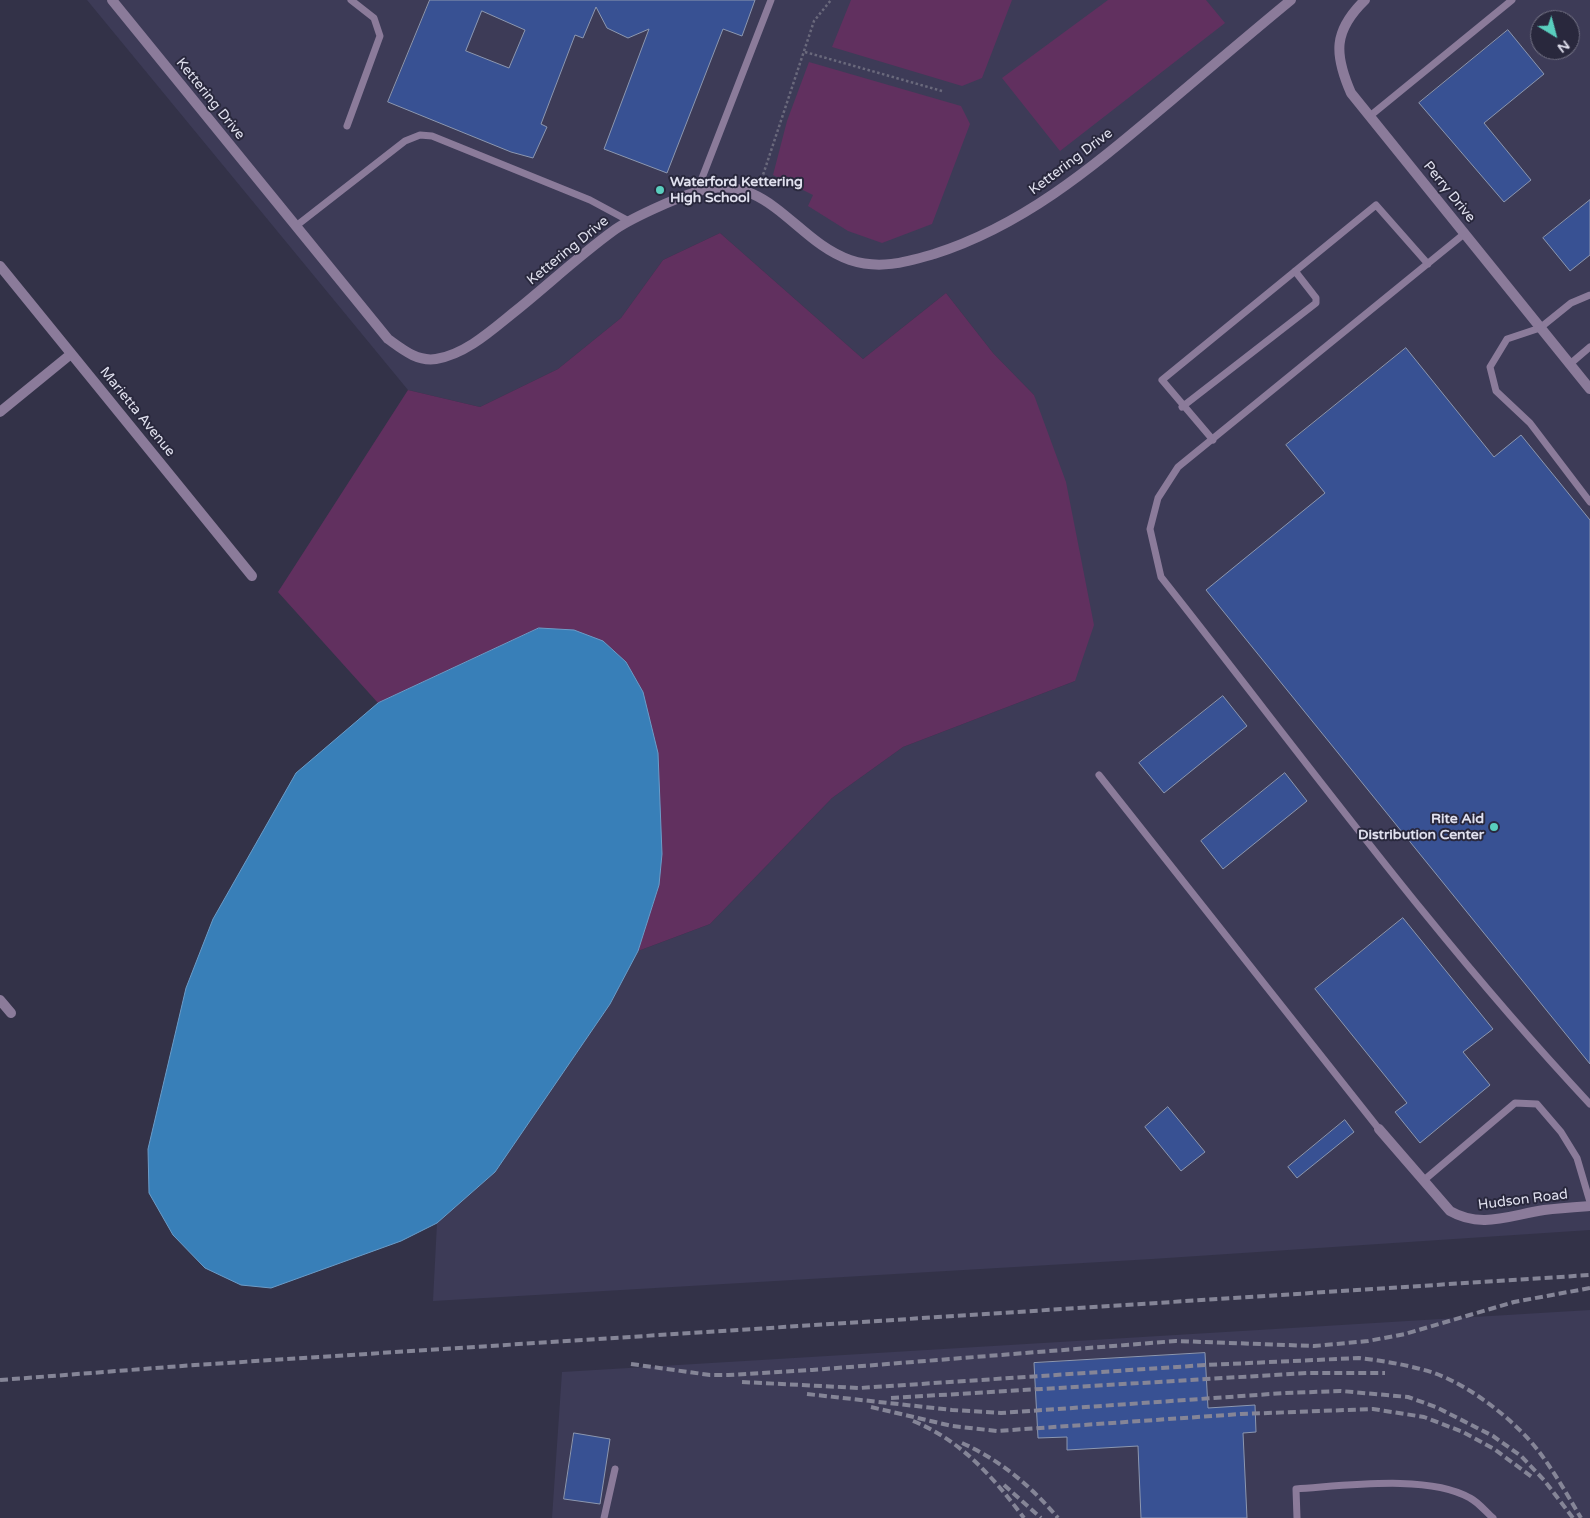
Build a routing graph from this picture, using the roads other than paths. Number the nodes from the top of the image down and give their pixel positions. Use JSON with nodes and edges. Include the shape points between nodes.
{"nodes":[{"id":1,"x":112,"y":0,"type":"edge"},
{"id":2,"x":351,"y":0,"type":"edge"},
{"id":3,"x":771,"y":0,"type":"edge"},
{"id":4,"x":1291,"y":0,"type":"edge"},
{"id":5,"x":1365,"y":0,"type":"edge"},
{"id":6,"x":1512,"y":0,"type":"edge"},
{"id":7,"x":1370,"y":116,"type":"junction"},
{"id":8,"x":347,"y":126,"type":"dead end"},
{"id":9,"x":697,"y":191,"type":"junction"},
{"id":10,"x":629,"y":221,"type":"junction"},
{"id":11,"x":296,"y":226,"type":"junction"},
{"id":12,"x":1464,"y":234,"type":"junction"},
{"id":13,"x":1428,"y":264,"type":"junction"},
{"id":14,"x":0,"y":266,"type":"edge"},
{"id":15,"x":1295,"y":271,"type":"junction"},
{"id":16,"x":1590,"y":295,"type":"edge"},
{"id":17,"x":1540,"y":328,"type":"junction"},
{"id":18,"x":1590,"y":347,"type":"edge"},
{"id":19,"x":72,"y":354,"type":"junction"},
{"id":20,"x":1570,"y":364,"type":"junction"},
{"id":21,"x":1590,"y":389,"type":"edge"},
{"id":22,"x":1182,"y":407,"type":"junction"},
{"id":23,"x":0,"y":412,"type":"edge"},
{"id":24,"x":1213,"y":440,"type":"junction"},
{"id":25,"x":1590,"y":502,"type":"edge"},
{"id":26,"x":252,"y":576,"type":"dead end"},
{"id":27,"x":1099,"y":775,"type":"dead end"},
{"id":28,"x":0,"y":1000,"type":"edge"},
{"id":29,"x":11,"y":1013,"type":"dead end"},
{"id":30,"x":1590,"y":1104,"type":"edge"},
{"id":31,"x":1380,"y":1129,"type":"joint"},
{"id":32,"x":1423,"y":1181,"type":"junction"},
{"id":33,"x":1590,"y":1202,"type":"edge"},
{"id":34,"x":1590,"y":1206,"type":"edge"},
{"id":35,"x":615,"y":1469,"type":"dead end"},
{"id":36,"x":604,"y":1518,"type":"edge"},
{"id":37,"x":1297,"y":1518,"type":"edge"},
{"id":38,"x":1493,"y":1518,"type":"edge"}],
"edges":[{"from":1,"to":11,"type":"street","name":"Kettering Drive"},
{"from":2,"to":8,"type":"lane","via":[[374,18],[380,36]]},
{"from":3,"to":9,"type":"lane"},
{"from":4,"to":9,"type":"street","name":"Kettering Drive","via":[[1069,184],[1011,222],[946,250],[889,265],[865,264],[830,249],[783,212],[735,186]]},
{"from":5,"to":7,"type":"street","name":"Perry Drive","via":[[1354,11],[1341,35],[1339,58],[1340,69],[1351,93]]},
{"from":6,"to":7,"type":"lane"},
{"from":7,"to":12,"type":"street","name":"Perry Drive"},
{"from":9,"to":10,"type":"street","name":"Kettering Drive"},
{"from":10,"to":11,"type":"lane","via":[[590,200],[420,134],[405,141]]},
{"from":10,"to":11,"type":"street","name":"Kettering Drive","via":[[616,228],[482,338],[434,360],[411,356],[388,338]]},
{"from":12,"to":13,"type":"lane"},
{"from":12,"to":17,"type":"street","name":"Perry Drive"},
{"from":13,"to":15,"type":"lane","via":[[1376,205]]},
{"from":13,"to":24,"type":"lane"},
{"from":14,"to":19,"type":"street","name":"Marietta Avenue"},
{"from":15,"to":22,"type":"lane","via":[[1162,380]]},
{"from":15,"to":22,"type":"lane","via":[[1316,298],[1316,303]]},
{"from":16,"to":17,"type":"lane","via":[[1571,303]]},
{"from":17,"to":20,"type":"street","name":"Perry Drive"},
{"from":17,"to":25,"type":"lane","via":[[1508,339],[1490,367],[1496,391],[1530,423]]},
{"from":18,"to":20,"type":"lane"},
{"from":19,"to":23,"type":"street"},
{"from":19,"to":26,"type":"street","name":"Marietta Avenue"},
{"from":20,"to":21,"type":"street","name":"Perry Drive"},
{"from":22,"to":24,"type":"lane"},
{"from":24,"to":30,"type":"lane","via":[[1178,467],[1158,498],[1150,529],[1161,577],[1390,869],[1535,1046]]},
{"from":27,"to":31,"type":"lane"},
{"from":28,"to":29,"type":"street"},
{"from":31,"to":32,"type":"street","name":"Hudson Road"},
{"from":32,"to":33,"type":"lane","via":[[1515,1103],[1537,1104],[1561,1132],[1577,1158]]},
{"from":32,"to":34,"type":"street","name":"Hudson Road","via":[[1450,1211],[1463,1219],[1502,1219],[1544,1210]]},
{"from":35,"to":36,"type":"lane"},
{"from":37,"to":38,"type":"lane","via":[[1296,1489],[1435,1485],[1470,1498]]}]}
